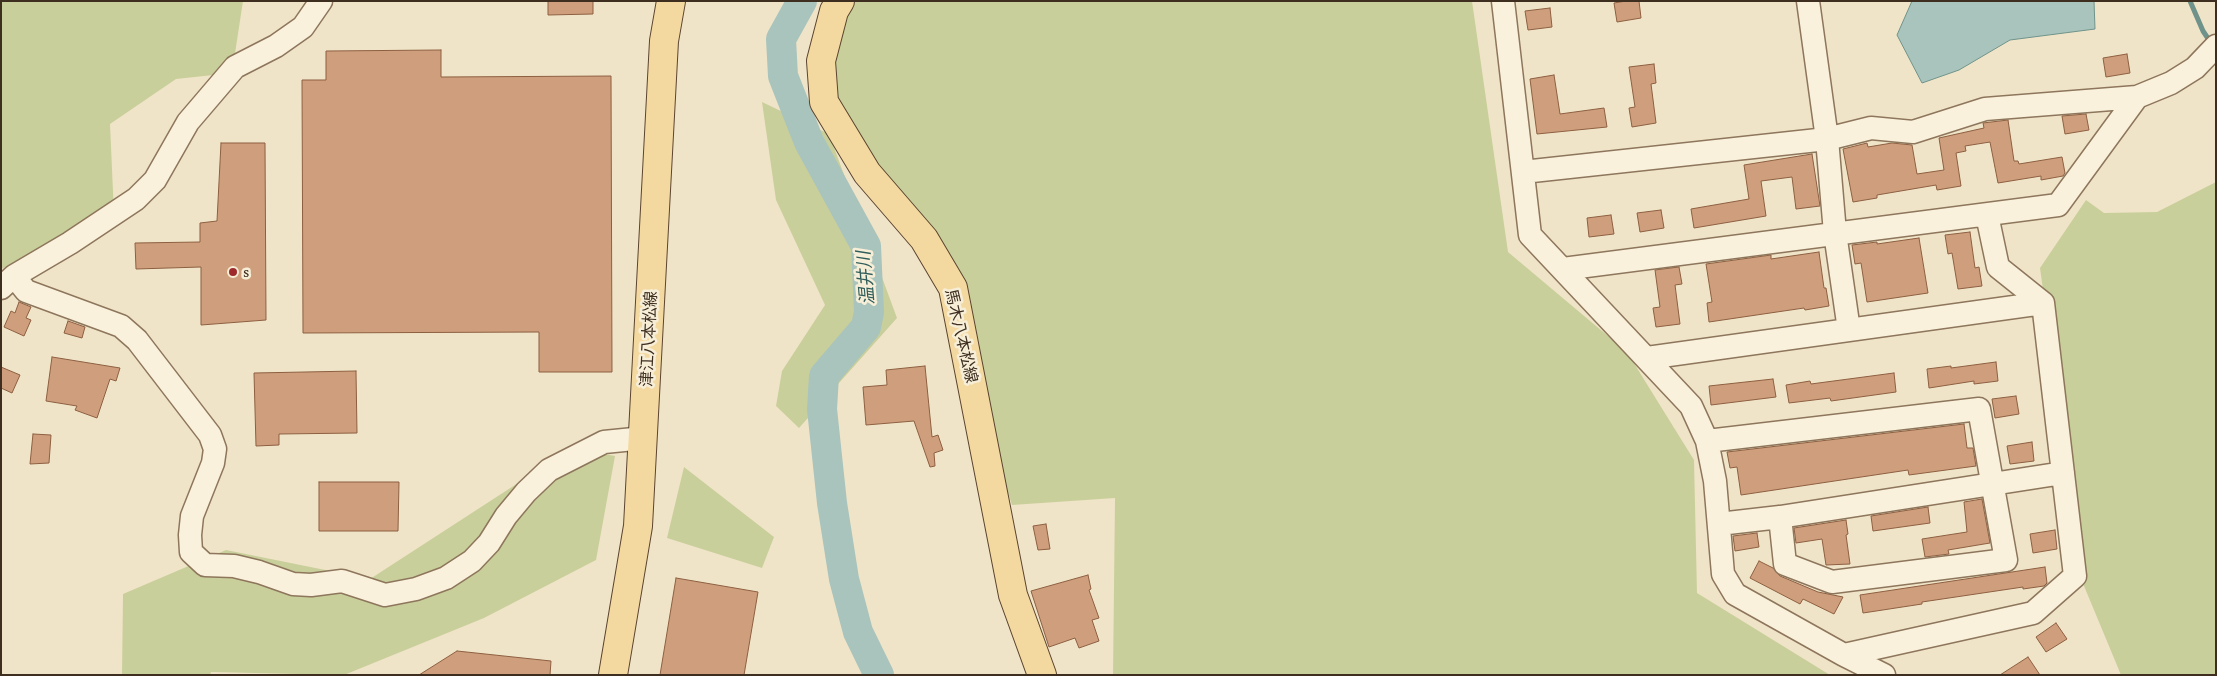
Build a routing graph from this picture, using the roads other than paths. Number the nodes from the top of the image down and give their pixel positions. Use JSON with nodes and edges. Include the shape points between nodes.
{"nodes":[{"id":1,"x":321,"y":1,"type":"edge"},
{"id":2,"x":671,"y":1,"type":"edge"},
{"id":3,"x":840,"y":1,"type":"edge"},
{"id":4,"x":1503,"y":1,"type":"edge"},
{"id":5,"x":1808,"y":1,"type":"edge"},
{"id":6,"x":2216,"y":46,"type":"edge"},
{"id":7,"x":2137,"y":97,"type":"junction"},
{"id":8,"x":1827,"y":139,"type":"junction"},
{"id":9,"x":1523,"y":172,"type":"junction"},
{"id":10,"x":1987,"y":215,"type":"junction"},
{"id":11,"x":1835,"y":233,"type":"junction"},
{"id":12,"x":1563,"y":269,"type":"junction"},
{"id":13,"x":8,"y":282,"type":"edge"},
{"id":14,"x":2044,"y":302,"type":"junction"},
{"id":15,"x":1849,"y":330,"type":"junction"},
{"id":16,"x":1647,"y":358,"type":"junction"},
{"id":17,"x":644,"y":438,"type":"junction"},
{"id":18,"x":1707,"y":441,"type":"junction"},
{"id":19,"x":2063,"y":473,"type":"junction"},
{"id":20,"x":1992,"y":485,"type":"junction"},
{"id":21,"x":1780,"y":517,"type":"junction"},
{"id":22,"x":1719,"y":524,"type":"junction"},
{"id":23,"x":1844,"y":655,"type":"junction"},
{"id":24,"x":613,"y":675,"type":"edge"},
{"id":25,"x":1042,"y":675,"type":"edge"},
{"id":26,"x":1884,"y":675,"type":"edge"}],
"edges":[{"from":1,"to":13,"type":"street","via":[[303,28],[235,67],[188,122],[155,180],[136,199]]},
{"from":2,"to":17,"type":"main road","name":"津江八本松線","via":[[664,41]]},
{"from":3,"to":25,"type":"main road","name":"馬木八本松線","via":[[834,11],[821,61],[824,102],[867,173],[924,239],[953,288],[1013,595]]},
{"from":4,"to":9,"type":"street"},
{"from":5,"to":8,"type":"street"},
{"from":6,"to":7,"type":"street","via":[[2195,68]]},
{"from":7,"to":8,"type":"street","via":[[1986,109],[1913,132],[1871,128]]},
{"from":7,"to":10,"type":"street","via":[[2058,205]]},
{"from":8,"to":9,"type":"street"},
{"from":8,"to":11,"type":"street"},
{"from":9,"to":12,"type":"street","via":[[1530,235]]},
{"from":10,"to":11,"type":"street"},
{"from":10,"to":14,"type":"street","via":[[1998,267]]},
{"from":11,"to":12,"type":"street"},
{"from":11,"to":15,"type":"street"},
{"from":12,"to":16,"type":"street"},
{"from":13,"to":17,"type":"street","via":[[121,326],[137,340],[210,435],[214,449],[213,464],[192,516],[190,535],[191,552],[205,565],[234,566],[293,584],[342,581],[385,595],[416,589],[446,578],[472,561],[526,492],[549,470],[604,442]]},
{"from":14,"to":15,"type":"street"},
{"from":14,"to":19,"type":"street"},
{"from":15,"to":16,"type":"street"},
{"from":16,"to":18,"type":"street","via":[[1691,406]]},
{"from":17,"to":24,"type":"main road","name":"津江八本松線","via":[[638,526]]},
{"from":18,"to":20,"type":"street","via":[[1980,409]]},
{"from":18,"to":22,"type":"street"},
{"from":19,"to":20,"type":"street"},
{"from":19,"to":23,"type":"street","via":[[2076,576],[2034,614]]},
{"from":20,"to":21,"type":"street"},
{"from":20,"to":21,"type":"street","via":[[2006,560],[1832,582],[1785,564]]},
{"from":21,"to":22,"type":"street"},
{"from":22,"to":23,"type":"street","via":[[1723,574],[1735,594]]},
{"from":23,"to":26,"type":"street"}]}
